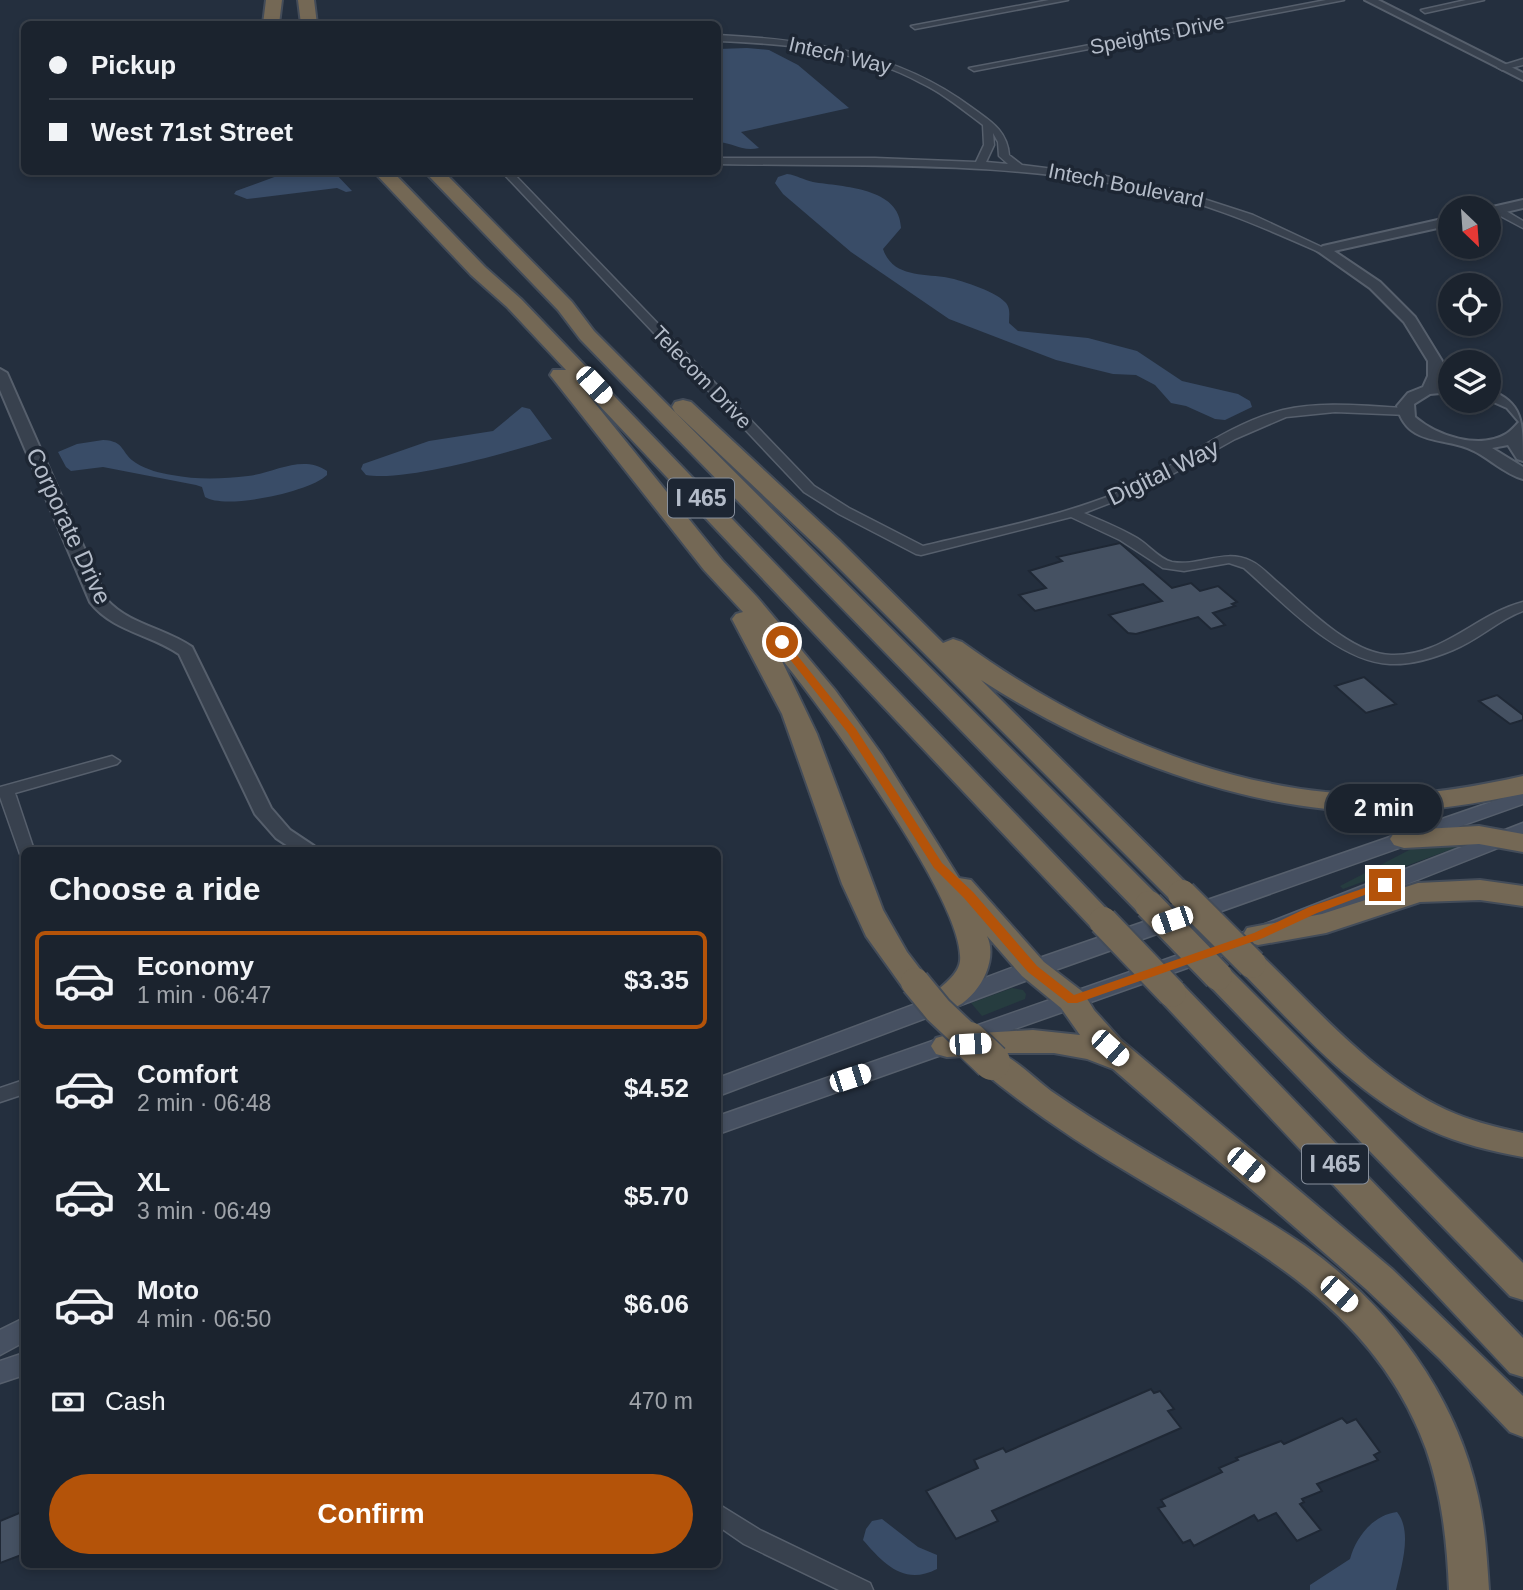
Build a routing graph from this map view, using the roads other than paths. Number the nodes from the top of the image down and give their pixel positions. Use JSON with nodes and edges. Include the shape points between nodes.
{"nodes":[{"id":1,"x":274,"y":0,"type":"edge"},
{"id":2,"x":306,"y":0,"type":"edge"},
{"id":3,"x":1064,"y":0,"type":"edge"},
{"id":4,"x":1340,"y":0,"type":"edge"},
{"id":5,"x":1370,"y":0,"type":"edge"},
{"id":6,"x":1480,"y":0,"type":"edge"},
{"id":7,"x":1457,"y":2,"type":"edge"},
{"id":8,"x":1424,"y":10,"type":"dead end"},
{"id":9,"x":271,"y":21,"type":"edge"},
{"id":10,"x":309,"y":21,"type":"edge"},
{"id":11,"x":915,"y":26,"type":"dead end"},
{"id":12,"x":721,"y":38,"type":"edge"},
{"id":13,"x":1523,"y":62,"type":"edge"},
{"id":14,"x":1502,"y":66,"type":"junction"},
{"id":15,"x":974,"y":68,"type":"dead end"},
{"id":16,"x":1523,"y":77,"type":"edge"},
{"id":17,"x":988,"y":125,"type":"junction"},
{"id":18,"x":721,"y":161,"type":"edge"},
{"id":19,"x":980,"y":164,"type":"junction"},
{"id":20,"x":1018,"y":166,"type":"junction"},
{"id":21,"x":386,"y":175,"type":"edge"},
{"id":22,"x":437,"y":175,"type":"edge"},
{"id":23,"x":510,"y":175,"type":"edge"},
{"id":24,"x":1523,"y":204,"type":"edge"},
{"id":25,"x":1502,"y":209,"type":"edge"},
{"id":26,"x":1502,"y":215,"type":"edge"},
{"id":27,"x":1438,"y":223,"type":"edge"},
{"id":28,"x":1523,"y":225,"type":"edge"},
{"id":29,"x":1323,"y":250,"type":"junction"},
{"id":30,"x":478,"y":271,"type":"junction"},
{"id":31,"x":565,"y":306,"type":"junction"},
{"id":32,"x":1435,"y":361,"type":"junction"},
{"id":33,"x":1438,"y":363,"type":"edge"},
{"id":34,"x":0,"y":373,"type":"edge"},
{"id":35,"x":1438,"y":389,"type":"edge"},
{"id":36,"x":1429,"y":390,"type":"junction"},
{"id":37,"x":1501,"y":400,"type":"edge"},
{"id":38,"x":1405,"y":412,"type":"junction"},
{"id":39,"x":1523,"y":419,"type":"edge"},
{"id":40,"x":1520,"y":430,"type":"edge"},
{"id":41,"x":1474,"y":444,"type":"junction"},
{"id":42,"x":1523,"y":456,"type":"edge"},
{"id":43,"x":1523,"y":474,"type":"edge"},
{"id":44,"x":1072,"y":513,"type":"junction"},
{"id":45,"x":830,"y":545,"type":"junction"},
{"id":46,"x":920,"y":551,"type":"joint"},
{"id":47,"x":713,"y":565,"type":"junction"},
{"id":48,"x":1523,"y":606,"type":"edge"},
{"id":49,"x":112,"y":761,"type":"dead end"},
{"id":50,"x":1523,"y":774,"type":"edge"},
{"id":51,"x":1523,"y":785,"type":"edge"},
{"id":52,"x":3,"y":791,"type":"edge"},
{"id":53,"x":1294,"y":794,"type":"junction"},
{"id":54,"x":1523,"y":797,"type":"edge"},
{"id":55,"x":1517,"y":837,"type":"edge"},
{"id":56,"x":1404,"y":839,"type":"junction"},
{"id":57,"x":25,"y":847,"type":"edge"},
{"id":58,"x":302,"y":847,"type":"edge"},
{"id":59,"x":938,"y":865,"type":"junction"},
{"id":60,"x":1523,"y":896,"type":"edge"},
{"id":61,"x":1255,"y":950,"type":"junction"},
{"id":62,"x":1033,"y":969,"type":"junction"},
{"id":63,"x":1072,"y":1000,"type":"junction"},
{"id":64,"x":943,"y":1002,"type":"junction"},
{"id":65,"x":947,"y":1046,"type":"junction"},
{"id":66,"x":1129,"y":1066,"type":"junction"},
{"id":67,"x":721,"y":1086,"type":"edge"},
{"id":68,"x":21,"y":1088,"type":"edge"},
{"id":69,"x":0,"y":1095,"type":"edge"},
{"id":70,"x":721,"y":1124,"type":"edge"},
{"id":71,"x":1523,"y":1144,"type":"edge"},
{"id":72,"x":1523,"y":1286,"type":"edge"},
{"id":73,"x":21,"y":1329,"type":"edge"},
{"id":74,"x":21,"y":1330,"type":"edge"},
{"id":75,"x":0,"y":1336,"type":"edge"},
{"id":76,"x":0,"y":1344,"type":"edge"},
{"id":77,"x":21,"y":1348,"type":"edge"},
{"id":78,"x":0,"y":1358,"type":"edge"},
{"id":79,"x":1523,"y":1362,"type":"edge"},
{"id":80,"x":21,"y":1365,"type":"edge"},
{"id":81,"x":0,"y":1373,"type":"edge"},
{"id":82,"x":1523,"y":1421,"type":"edge"},
{"id":83,"x":721,"y":1516,"type":"edge"},
{"id":84,"x":862,"y":1590,"type":"edge"},
{"id":85,"x":1469,"y":1590,"type":"edge"}],
"edges":[{"from":1,"to":9,"type":"highway"},
{"from":2,"to":10,"type":"highway"},
{"from":3,"to":11,"type":"street"},
{"from":4,"to":15,"type":"street","name":"Speights Drive"},
{"from":5,"to":14,"type":"street"},
{"from":6,"to":7,"type":"street"},
{"from":7,"to":8,"type":"street"},
{"from":12,"to":17,"type":"street","name":"Intech Way","via":[[813,46],[891,65],[935,87]]},
{"from":13,"to":14,"type":"street"},
{"from":14,"to":16,"type":"street"},
{"from":17,"to":19,"type":"street","via":[[989,145]]},
{"from":17,"to":20,"type":"street","via":[[1001,137],[1004,156]]},
{"from":18,"to":19,"type":"street","name":"Intech Boulevard"},
{"from":19,"to":20,"type":"street","name":"Intech Boulevard"},
{"from":20,"to":29,"type":"street","name":"Intech Boulevard","via":[[1084,173],[1193,197],[1257,219]]},
{"from":21,"to":30,"type":"highway","number":"I 465"},
{"from":22,"to":31,"type":"highway","number":"I 465"},
{"from":23,"to":46,"type":"street","name":"Telecom Drive","via":[[809,489]]},
{"from":24,"to":25,"type":"street"},
{"from":26,"to":28,"type":"street"},
{"from":27,"to":29,"type":"street"},
{"from":29,"to":32,"type":"street","name":"Intech Boulevard","via":[[1396,303]]},
{"from":30,"to":47,"type":"highway","via":[[499,306]]},
{"from":30,"to":79,"type":"highway","number":"I 465","bridge":true,"via":[[514,303]]},
{"from":31,"to":45,"type":"highway","via":[[602,331]]},
{"from":31,"to":72,"type":"highway","number":"I 465","bridge":true,"via":[[596,344]]},
{"from":32,"to":33,"type":"street","name":"Intech Boulevard"},
{"from":32,"to":36,"type":"street"},
{"from":34,"to":58,"type":"street","name":"Corporate Drive","via":[[99,602],[119,621],[173,642],[186,652],[262,810],[283,834]]},
{"from":35,"to":36,"type":"street"},
{"from":36,"to":38,"type":"street","via":[[1409,399]]},
{"from":37,"to":39,"type":"street"},
{"from":38,"to":41,"type":"street","via":[[1411,423],[1426,433]]},
{"from":38,"to":44,"type":"street","name":"Digital Way","via":[[1320,409],[1272,417],[1133,491]]},
{"from":40,"to":41,"type":"street","via":[[1500,442]]},
{"from":40,"to":42,"type":"street","via":[[1515,443]]},
{"from":41,"to":43,"type":"street"},
{"from":44,"to":46,"type":"street","name":"Digital Way"},
{"from":44,"to":48,"type":"street","via":[[1134,542],[1166,564],[1186,566],[1227,557],[1239,560],[1342,644],[1370,657],[1406,659],[1451,646],[1501,614]]},
{"from":45,"to":53,"type":"highway","via":[[995,678],[1069,721],[1162,761]]},
{"from":45,"to":61,"type":"highway","bridge":true,"via":[[1182,894]]},
{"from":47,"to":59,"type":"highway","via":[[826,696]]},
{"from":47,"to":85,"type":"highway","bridge":true,"via":[[796,715],[871,917],[891,952],[938,1010],[992,1062],[1067,1120],[1303,1263],[1373,1328],[1422,1398],[1452,1466],[1466,1527]]},
{"from":49,"to":52,"type":"street"},
{"from":50,"to":53,"type":"highway","via":[[1442,793],[1371,797]]},
{"from":51,"to":53,"type":"highway","via":[[1461,798],[1390,803]]},
{"from":52,"to":57,"type":"street"},
{"from":54,"to":56,"type":"main road"},
{"from":55,"to":56,"type":"highway","via":[[1447,833]]},
{"from":55,"to":61,"type":"main road","via":[[1313,910]]},
{"from":56,"to":62,"type":"main road"},
{"from":59,"to":62,"type":"highway"},
{"from":59,"to":64,"type":"highway","via":[[972,931],[976,955],[969,977]]},
{"from":60,"to":61,"type":"highway","via":[[1480,890],[1418,893]]},
{"from":61,"to":63,"type":"main road"},
{"from":61,"to":71,"type":"highway","via":[[1356,1065],[1392,1095],[1463,1131]]},
{"from":62,"to":63,"type":"highway"},
{"from":62,"to":64,"type":"main road"},
{"from":63,"to":65,"type":"main road"},
{"from":63,"to":66,"type":"highway","via":[[1098,1036]]},
{"from":64,"to":67,"type":"main road"},
{"from":65,"to":66,"type":"highway","via":[[1061,1041],[1101,1051]]},
{"from":65,"to":70,"type":"main road"},
{"from":66,"to":82,"type":"highway","via":[[1379,1279]]},
{"from":68,"to":69,"type":"street"},
{"from":73,"to":75,"type":"main road"},
{"from":74,"to":76,"type":"main road"},
{"from":77,"to":78,"type":"main road"},
{"from":80,"to":81,"type":"main road"},
{"from":83,"to":84,"type":"street"}]}
